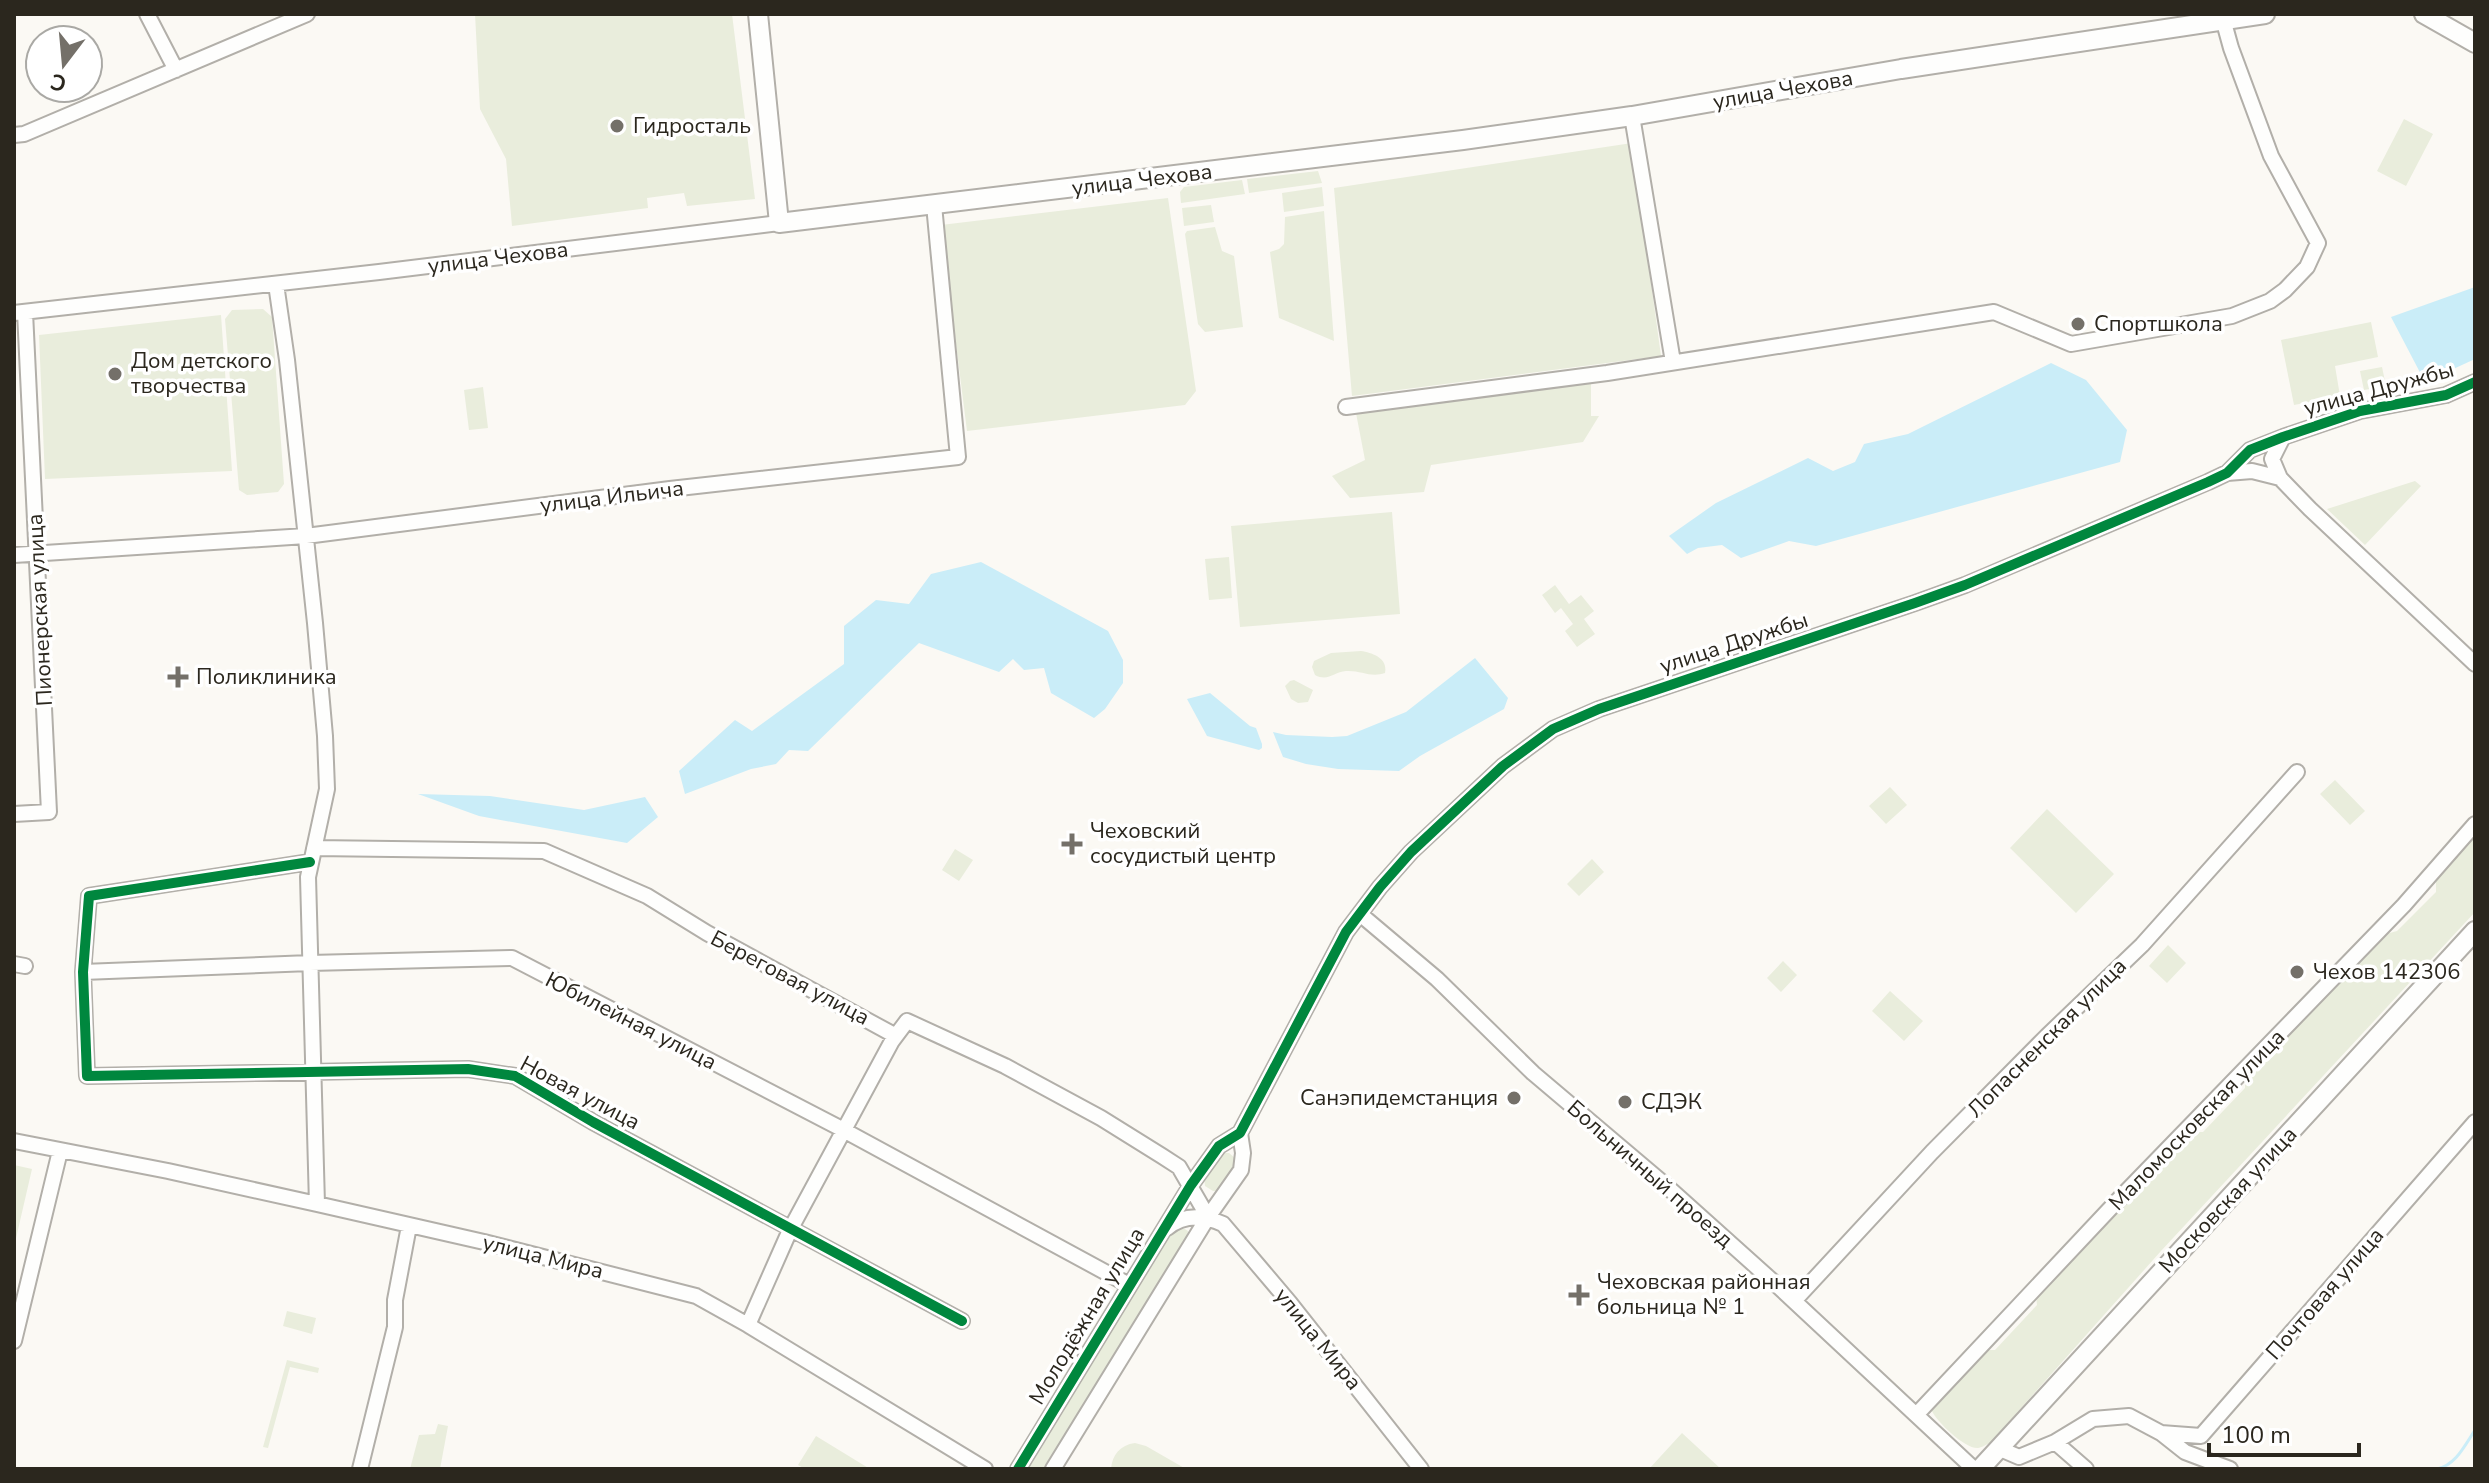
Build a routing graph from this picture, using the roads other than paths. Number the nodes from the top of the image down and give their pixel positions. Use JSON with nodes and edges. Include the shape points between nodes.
{"nodes":[{"id":1,"x":147,"y":14,"type":"edge"},
{"id":2,"x":307,"y":14,"type":"edge"},
{"id":3,"x":758,"y":14,"type":"edge"},
{"id":4,"x":2265,"y":14,"type":"edge"},
{"id":5,"x":2424,"y":14,"type":"edge"},
{"id":6,"x":2223,"y":19,"type":"junction"},
{"id":7,"x":2475,"y":43,"type":"edge"},
{"id":8,"x":176,"y":70,"type":"junction"},
{"id":9,"x":1632,"y":116,"type":"junction"},
{"id":10,"x":14,"y":135,"type":"edge"},
{"id":11,"x":934,"y":205,"type":"junction"},
{"id":12,"x":779,"y":223,"type":"junction"},
{"id":13,"x":276,"y":284,"type":"junction"},
{"id":14,"x":19,"y":313,"type":"edge"},
{"id":15,"x":1673,"y":362,"type":"junction"},
{"id":16,"x":2475,"y":382,"type":"edge"},
{"id":17,"x":1346,"y":407,"type":"dead end"},
{"id":18,"x":2283,"y":437,"type":"junction"},
{"id":19,"x":2227,"y":473,"type":"junction"},
{"id":20,"x":2280,"y":478,"type":"junction"},
{"id":21,"x":306,"y":536,"type":"junction"},
{"id":22,"x":38,"y":554,"type":"junction"},
{"id":23,"x":14,"y":555,"type":"edge"},
{"id":24,"x":2475,"y":664,"type":"edge"},
{"id":25,"x":2297,"y":772,"type":"dead end"},
{"id":26,"x":14,"y":814,"type":"edge"},
{"id":27,"x":2475,"y":824,"type":"edge"},
{"id":28,"x":312,"y":855,"type":"junction"},
{"id":29,"x":1360,"y":914,"type":"junction"},
{"id":30,"x":2475,"y":931,"type":"edge"},
{"id":31,"x":310,"y":963,"type":"junction"},
{"id":32,"x":83,"y":972,"type":"junction"},
{"id":33,"x":896,"y":1036,"type":"junction"},
{"id":34,"x":315,"y":1071,"type":"junction"},
{"id":35,"x":2475,"y":1122,"type":"edge"},
{"id":36,"x":844,"y":1131,"type":"junction"},
{"id":37,"x":1240,"y":1133,"type":"junction"},
{"id":38,"x":14,"y":1141,"type":"edge"},
{"id":39,"x":60,"y":1151,"type":"junction"},
{"id":40,"x":1191,"y":1185,"type":"junction"},
{"id":41,"x":317,"y":1204,"type":"junction"},
{"id":42,"x":1208,"y":1217,"type":"junction"},
{"id":43,"x":409,"y":1226,"type":"junction"},
{"id":44,"x":1167,"y":1228,"type":"junction"},
{"id":45,"x":790,"y":1230,"type":"junction"},
{"id":46,"x":1193,"y":1242,"type":"junction"},
{"id":47,"x":1129,"y":1285,"type":"junction"},
{"id":48,"x":1794,"y":1301,"type":"junction"},
{"id":49,"x":962,"y":1321,"type":"dead end"},
{"id":50,"x":748,"y":1325,"type":"junction"},
{"id":51,"x":14,"y":1341,"type":"edge"},
{"id":52,"x":1917,"y":1414,"type":"junction"},
{"id":53,"x":2161,"y":1433,"type":"junction"},
{"id":54,"x":2055,"y":1442,"type":"junction"},
{"id":55,"x":1998,"y":1448,"type":"junction"},
{"id":56,"x":360,"y":1469,"type":"edge"},
{"id":57,"x":985,"y":1469,"type":"edge"},
{"id":58,"x":1018,"y":1469,"type":"edge"},
{"id":59,"x":1053,"y":1469,"type":"edge"},
{"id":60,"x":1421,"y":1469,"type":"edge"},
{"id":61,"x":1977,"y":1469,"type":"edge"},
{"id":62,"x":2086,"y":1469,"type":"edge"},
{"id":63,"x":2230,"y":1469,"type":"edge"}],
"edges":[{"from":1,"to":8,"type":"street"},
{"from":2,"to":8,"type":"street"},
{"from":3,"to":12,"type":"main road"},
{"from":4,"to":6,"type":"main road","name":"улица Чехова"},
{"from":5,"to":7,"type":"main road"},
{"from":6,"to":9,"type":"main road","name":"улица Чехова"},
{"from":6,"to":15,"type":"street","via":[[2271,156],[2318,243],[2307,267],[2270,301],[2232,316],[2071,344],[1994,312]]},
{"from":8,"to":10,"type":"street"},
{"from":9,"to":11,"type":"main road","name":"улица Чехова"},
{"from":9,"to":15,"type":"street"},
{"from":11,"to":12,"type":"main road","name":"улица Чехова"},
{"from":11,"to":21,"type":"street","name":"улица Ильича","via":[[958,457]]},
{"from":12,"to":13,"type":"street","name":"улица Чехова"},
{"from":13,"to":14,"type":"street","name":"улица Чехова"},
{"from":13,"to":21,"type":"street"},
{"from":14,"to":22,"type":"street","name":"Пионерская улица"},
{"from":15,"to":17,"type":"street"},
{"from":16,"to":18,"type":"street","name":"улица Дружбы","via":[[2446,395],[2360,411]]},
{"from":18,"to":19,"type":"street","name":"улица Дружбы","via":[[2250,450]]},
{"from":18,"to":20,"type":"street","name":"улица Дружбы","via":[[2272,459]]},
{"from":19,"to":20,"type":"street","name":"улица Дружбы","via":[[2252,471]]},
{"from":19,"to":29,"type":"street","name":"улица Дружбы","via":[[1953,589],[1625,699],[1553,729],[1503,766],[1411,852]]},
{"from":20,"to":24,"type":"street"},
{"from":21,"to":22,"type":"street","name":"улица Ильича"},
{"from":21,"to":28,"type":"street","via":[[327,789]]},
{"from":22,"to":23,"type":"street","name":"улица Ильича"},
{"from":22,"to":26,"type":"street","name":"Пионерская улица","via":[[49,812]]},
{"from":25,"to":48,"type":"street","name":"Лопасненская улица","via":[[2142,945],[1932,1152]]},
{"from":27,"to":52,"type":"street","name":"Маломосковская улица","via":[[2394,916]]},
{"from":28,"to":31,"type":"street"},
{"from":28,"to":32,"type":"street","name":"Береговая улица","via":[[89,896]]},
{"from":28,"to":33,"type":"street","name":"Береговая улица","via":[[544,851],[647,896]]},
{"from":29,"to":37,"type":"street","name":"улица Дружбы"},
{"from":29,"to":48,"type":"street","name":"Больничный проезд"},
{"from":30,"to":55,"type":"main road","name":"Московская улица"},
{"from":31,"to":32,"type":"street","name":"Юбилейная улица"},
{"from":31,"to":34,"type":"street"},
{"from":31,"to":36,"type":"street","name":"Юбилейная улица","via":[[512,958]]},
{"from":32,"to":34,"type":"street","name":"Новая улица","via":[[87,1076]]},
{"from":33,"to":36,"type":"street"},
{"from":33,"to":40,"type":"street","name":"Береговая улица","via":[[907,1021],[1005,1066],[1162,1156],[1179,1167]]},
{"from":34,"to":41,"type":"street"},
{"from":34,"to":45,"type":"street","name":"Новая улица","via":[[468,1069],[515,1076]]},
{"from":35,"to":53,"type":"street","name":"Почтовая улица","via":[[2201,1436]]},
{"from":36,"to":45,"type":"street"},
{"from":36,"to":47,"type":"street","name":"Юбилейная улица"},
{"from":37,"to":40,"type":"street","name":"улица Дружбы","via":[[1219,1146]]},
{"from":37,"to":42,"type":"street","name":"улица Дружбы","via":[[1241,1170]]},
{"from":38,"to":39,"type":"street","name":"улица Мира"},
{"from":39,"to":41,"type":"street","name":"улица Мира"},
{"from":39,"to":51,"type":"street"},
{"from":40,"to":42,"type":"street","name":"Береговая улица"},
{"from":40,"to":44,"type":"street","name":"Молодёжная улица"},
{"from":41,"to":43,"type":"street","name":"улица Мира"},
{"from":42,"to":44,"type":"street","name":"Молодёжная улица","via":[[1182,1219]]},
{"from":42,"to":46,"type":"street"},
{"from":42,"to":60,"type":"street","name":"улица Мира","via":[[1223,1224],[1242,1246]]},
{"from":43,"to":50,"type":"street","name":"улица Мира","via":[[696,1296]]},
{"from":43,"to":56,"type":"street","via":[[395,1327]]},
{"from":44,"to":46,"type":"street","name":"Молодёжная улица","via":[[1186,1223]]},
{"from":44,"to":47,"type":"street","name":"Молодёжная улица"},
{"from":45,"to":49,"type":"street","name":"Новая улица"},
{"from":45,"to":50,"type":"street"},
{"from":46,"to":59,"type":"street"},
{"from":47,"to":58,"type":"street","name":"Молодёжная улица"},
{"from":48,"to":52,"type":"street","name":"Больничный проезд"},
{"from":50,"to":57,"type":"street","name":"улица Мира"},
{"from":52,"to":61,"type":"street","name":"Больничный проезд"},
{"from":53,"to":54,"type":"street","name":"Почтовая улица","via":[[2129,1416],[2093,1419]]},
{"from":53,"to":63,"type":"street","name":"Почтовая улица","via":[[2185,1452]]},
{"from":54,"to":55,"type":"street","name":"Почтовая улица","via":[[2019,1457]]},
{"from":54,"to":62,"type":"street"},
{"from":55,"to":61,"type":"main road","name":"Московская улица"}]}
